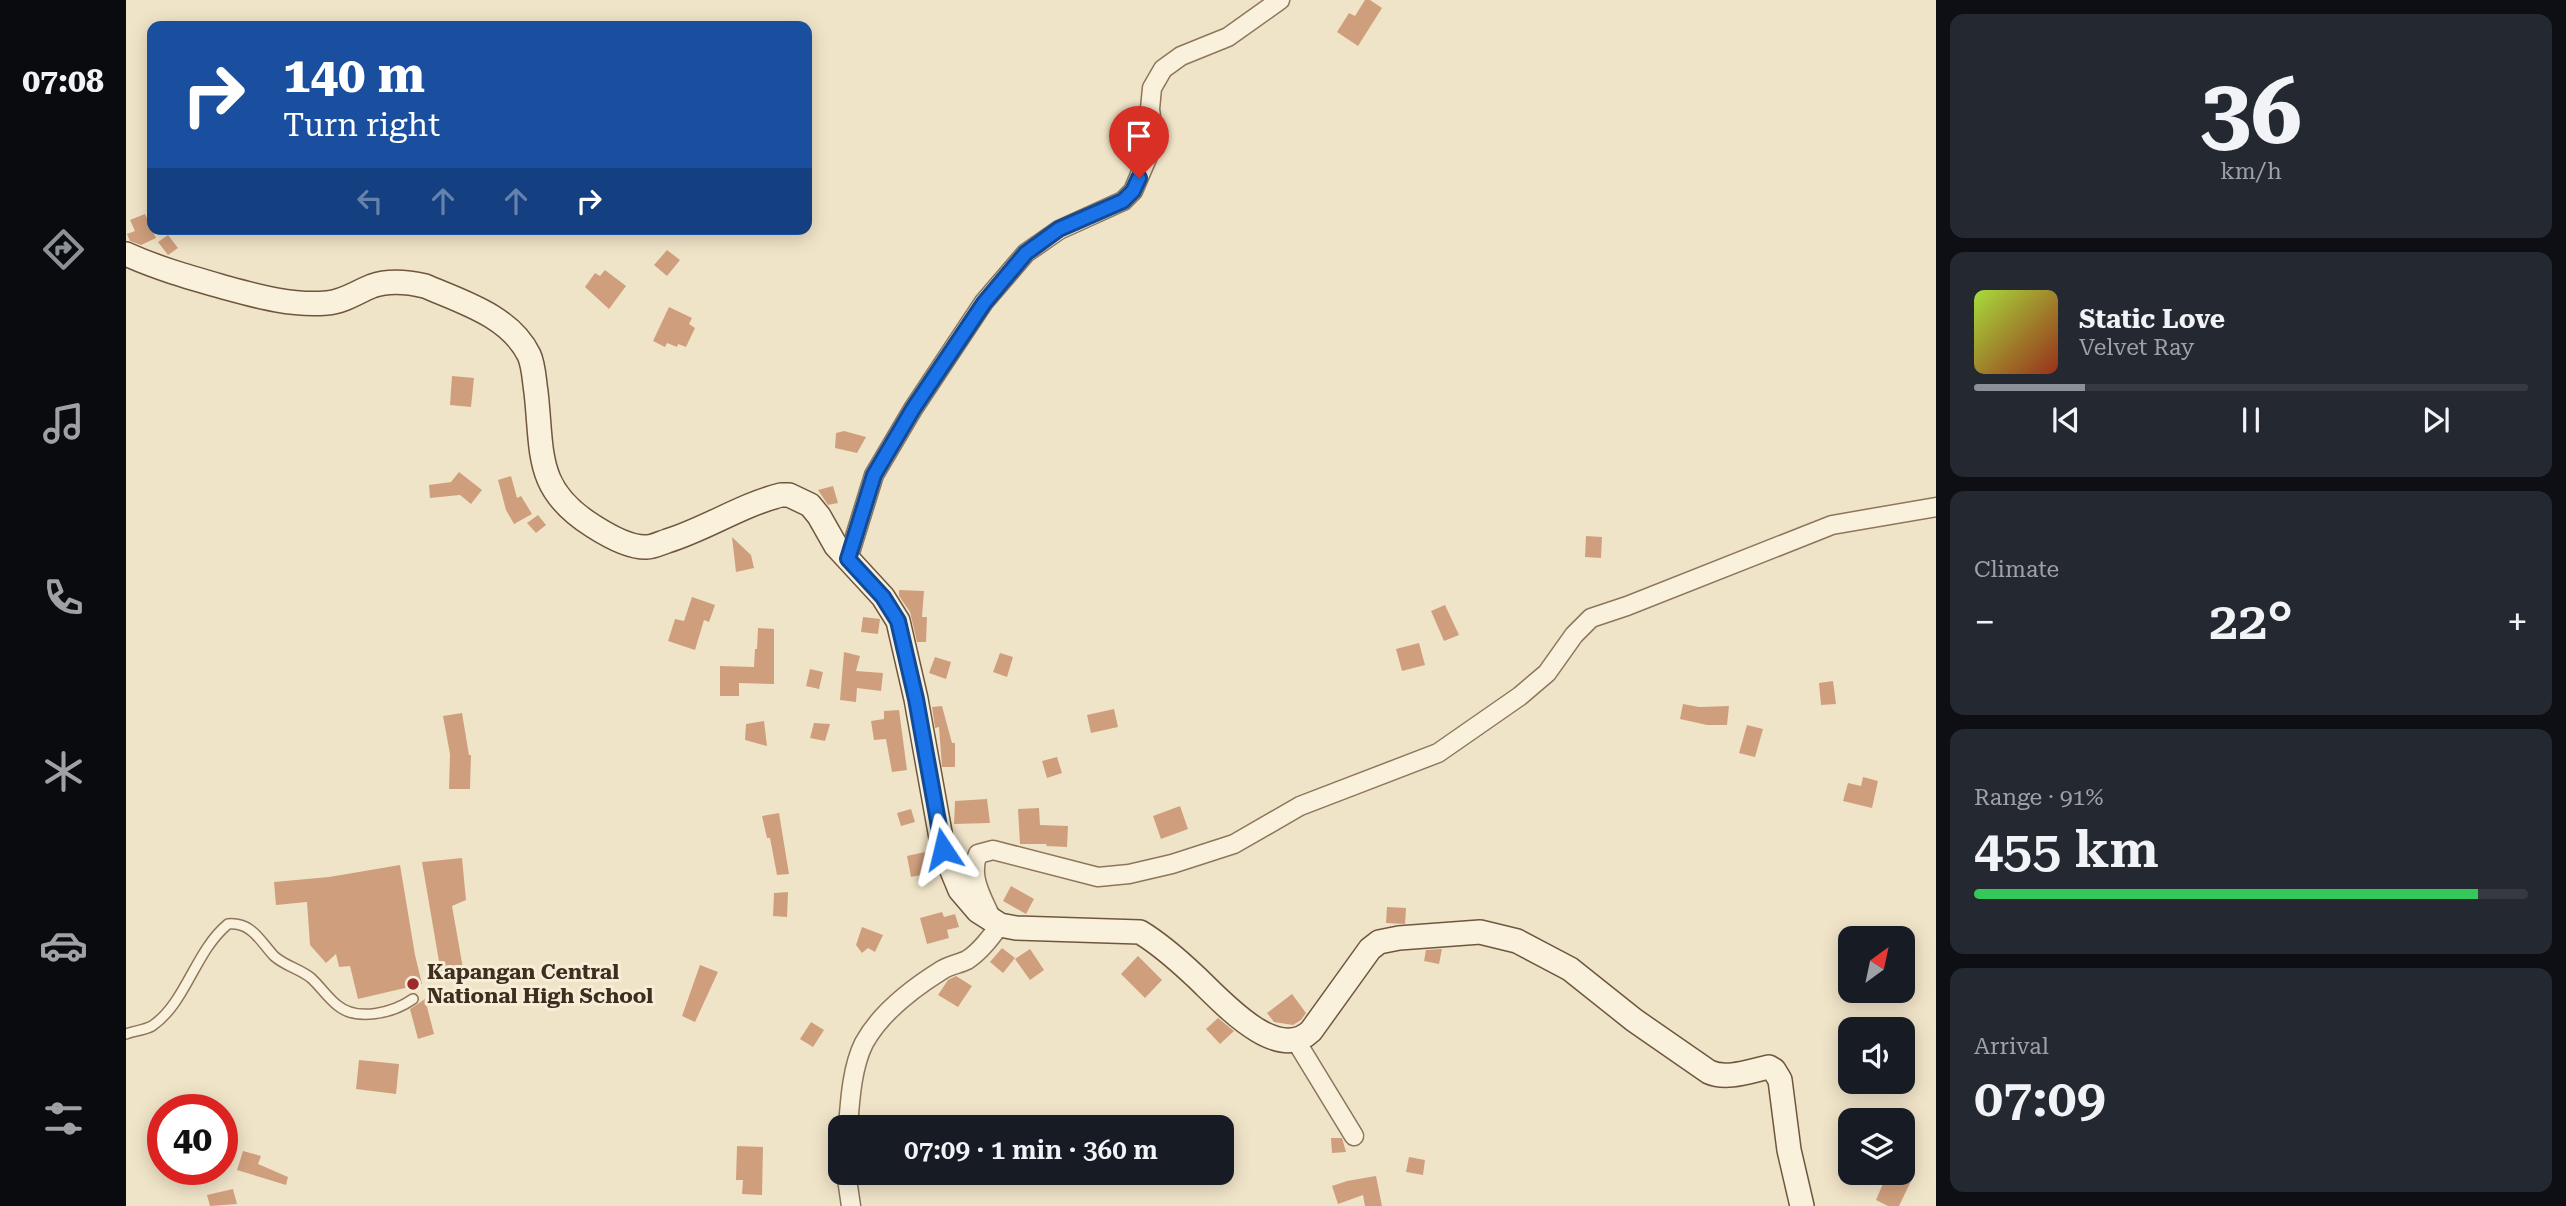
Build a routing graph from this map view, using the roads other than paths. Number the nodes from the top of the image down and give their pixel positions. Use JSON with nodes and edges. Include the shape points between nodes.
{"nodes":[{"id":1,"x":1280,"y":0,"type":"edge"},
{"id":2,"x":126,"y":254,"type":"edge"},
{"id":3,"x":1936,"y":507,"type":"edge"},
{"id":4,"x":848,"y":559,"type":"junction"},
{"id":5,"x":997,"y":923,"type":"junction"},
{"id":6,"x":413,"y":999,"type":"dead end"},
{"id":7,"x":126,"y":1034,"type":"edge"},
{"id":8,"x":1296,"y":1041,"type":"junction"},
{"id":9,"x":850,"y":1115,"type":"edge"},
{"id":10,"x":1354,"y":1136,"type":"dead end"},
{"id":11,"x":848,"y":1185,"type":"edge"},
{"id":12,"x":851,"y":1206,"type":"edge"},
{"id":13,"x":1802,"y":1206,"type":"edge"}],
"edges":[{"from":1,"to":4,"type":"street","via":[[1228,37],[1181,56],[1163,69],[1152,88],[1154,142],[1133,191],[1123,201],[1059,229],[1026,253],[984,303],[874,475]]},
{"from":2,"to":4,"type":"street","via":[[197,281],[303,304],[331,303],[395,282],[425,286],[492,316],[517,338],[533,370],[541,449],[552,488],[565,505],[597,529],[620,541],[647,547],[768,498],[789,495],[810,505]]},
{"from":3,"to":5,"type":"street","via":[[1832,525],[1591,618],[1547,673],[1438,754],[1300,806],[1234,844],[1172,864],[1098,877],[985,850],[978,855],[974,872]]},
{"from":4,"to":5,"type":"street","via":[[898,621],[943,849],[960,890],[978,911]]},
{"from":5,"to":8,"type":"street","via":[[1016,928],[1140,932],[1249,1025],[1278,1039]]},
{"from":5,"to":9,"type":"street","via":[[990,939],[967,959],[921,983],[879,1021],[859,1056]]},
{"from":6,"to":7,"type":"lane","via":[[376,1013],[349,1012],[308,976],[274,956],[256,933],[228,924],[201,955],[158,1020]]},
{"from":8,"to":10,"type":"street"},
{"from":8,"to":13,"type":"street","via":[[1311,1031],[1379,942],[1480,932],[1507,938],[1570,969],[1709,1072],[1726,1076],[1769,1067],[1774,1070],[1780,1080]]},
{"from":11,"to":12,"type":"street"}]}
